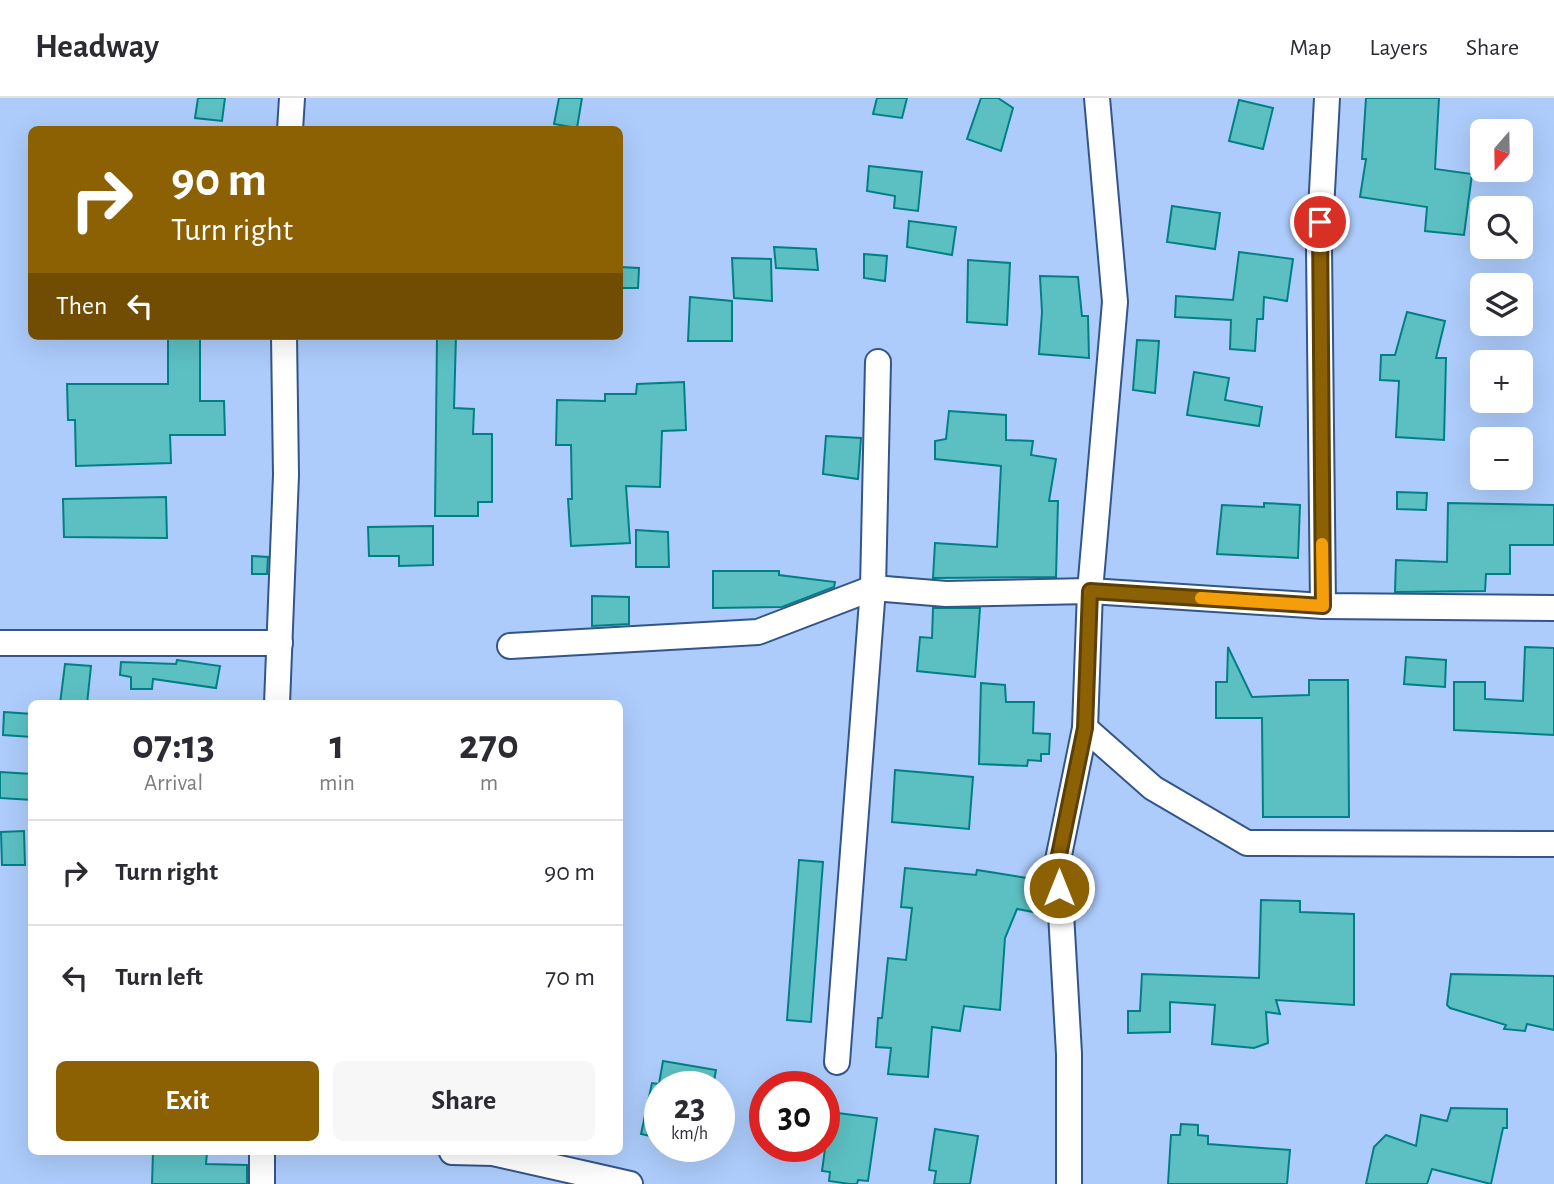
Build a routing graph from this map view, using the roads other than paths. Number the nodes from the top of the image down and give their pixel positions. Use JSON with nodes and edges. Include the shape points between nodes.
{"nodes":[{"id":1,"x":292,"y":98,"type":"edge"},
{"id":2,"x":1097,"y":98,"type":"edge"},
{"id":3,"x":1326,"y":98,"type":"edge"},
{"id":4,"x":290,"y":126,"type":"edge"},
{"id":5,"x":284,"y":340,"type":"edge"},
{"id":6,"x":878,"y":362,"type":"dead end"},
{"id":7,"x":873,"y":588,"type":"junction"},
{"id":8,"x":1090,"y":591,"type":"junction"},
{"id":9,"x":1323,"y":606,"type":"junction"},
{"id":10,"x":1554,"y":608,"type":"edge"},
{"id":11,"x":0,"y":643,"type":"edge"},
{"id":12,"x":280,"y":643,"type":"junction"},
{"id":13,"x":509,"y":646,"type":"dead end"},
{"id":14,"x":277,"y":700,"type":"edge"},
{"id":15,"x":1085,"y":728,"type":"junction"},
{"id":16,"x":1554,"y":844,"type":"edge"},
{"id":17,"x":837,"y":1062,"type":"dead end"},
{"id":18,"x":262,"y":1155,"type":"edge"},
{"id":19,"x":502,"y":1155,"type":"edge"},
{"id":20,"x":262,"y":1184,"type":"edge"},
{"id":21,"x":630,"y":1184,"type":"edge"},
{"id":22,"x":1069,"y":1184,"type":"edge"}],
"edges":[{"from":1,"to":4,"type":"street"},
{"from":2,"to":8,"type":"street","via":[[1115,302]]},
{"from":3,"to":9,"type":"street","via":[[1319,247]]},
{"from":5,"to":12,"type":"street","via":[[286,475]]},
{"from":6,"to":7,"type":"street"},
{"from":7,"to":8,"type":"street","via":[[946,594]]},
{"from":7,"to":13,"type":"street","via":[[758,632]]},
{"from":7,"to":17,"type":"street"},
{"from":8,"to":9,"type":"street"},
{"from":8,"to":15,"type":"street"},
{"from":9,"to":10,"type":"street"},
{"from":11,"to":12,"type":"street"},
{"from":12,"to":14,"type":"street"},
{"from":15,"to":16,"type":"street","via":[[1153,788],[1247,843]]},
{"from":15,"to":22,"type":"street","via":[[1058,860],[1069,1054]]},
{"from":18,"to":20,"type":"street"},
{"from":19,"to":21,"type":"street"}]}
